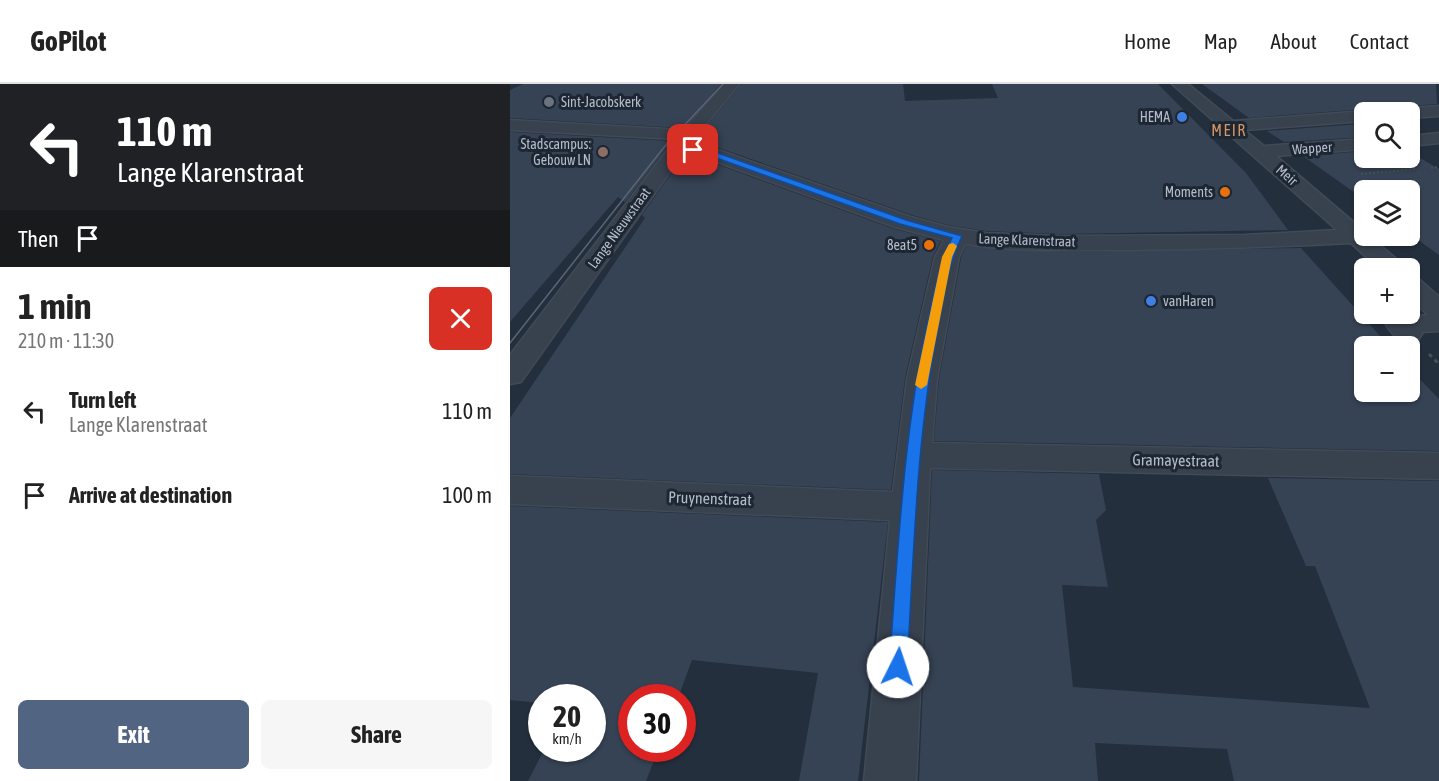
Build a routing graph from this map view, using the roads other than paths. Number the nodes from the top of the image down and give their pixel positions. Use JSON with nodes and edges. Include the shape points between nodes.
{"nodes":[{"id":1,"x":732,"y":84,"type":"edge"},
{"id":2,"x":1179,"y":84,"type":"edge"},
{"id":3,"x":1424,"y":112,"type":"edge"},
{"id":4,"x":1354,"y":117,"type":"edge"},
{"id":5,"x":1321,"y":119,"type":"junction"},
{"id":6,"x":1439,"y":120,"type":"edge"},
{"id":7,"x":510,"y":125,"type":"edge"},
{"id":8,"x":1228,"y":126,"type":"junction"},
{"id":9,"x":1354,"y":138,"type":"edge"},
{"id":10,"x":1439,"y":138,"type":"edge"},
{"id":11,"x":1420,"y":140,"type":"edge"},
{"id":12,"x":682,"y":142,"type":"junction"},
{"id":13,"x":1354,"y":145,"type":"edge"},
{"id":14,"x":1260,"y":152,"type":"junction"},
{"id":15,"x":1354,"y":234,"type":"edge"},
{"id":16,"x":957,"y":236,"type":"junction"},
{"id":17,"x":1354,"y":236,"type":"edge"},
{"id":18,"x":1367,"y":246,"type":"edge"},
{"id":19,"x":1381,"y":258,"type":"edge"},
{"id":20,"x":1420,"y":293,"type":"edge"},
{"id":21,"x":1439,"y":310,"type":"edge"},
{"id":22,"x":1439,"y":323,"type":"edge"},
{"id":23,"x":1408,"y":334,"type":"dead end"},
{"id":24,"x":510,"y":375,"type":"edge"},
{"id":25,"x":914,"y":454,"type":"junction"},
{"id":26,"x":1439,"y":466,"type":"edge"},
{"id":27,"x":510,"y":490,"type":"edge"},
{"id":28,"x":910,"y":507,"type":"junction"},
{"id":29,"x":890,"y":781,"type":"edge"}],
"edges":[{"from":1,"to":12,"type":"street","name":"Lange Nieuwstraat"},
{"from":2,"to":8,"type":"street","name":"Meir"},
{"from":3,"to":6,"type":"street"},
{"from":4,"to":5,"type":"street","name":"Wapper"},
{"from":5,"to":8,"type":"street","name":"Wapper"},
{"from":5,"to":9,"type":"street","name":"Wapper"},
{"from":7,"to":12,"type":"street","name":"Lange Klarenstraat"},
{"from":8,"to":14,"type":"street","name":"Meir"},
{"from":10,"to":11,"type":"street"},
{"from":12,"to":16,"type":"street","name":"Lange Klarenstraat","via":[[903,222]]},
{"from":12,"to":24,"type":"street","name":"Lange Nieuwstraat"},
{"from":13,"to":14,"type":"street","name":"Wapper"},
{"from":14,"to":15,"type":"street","name":"Meir"},
{"from":16,"to":17,"type":"street","name":"Lange Klarenstraat","via":[[1043,243],[1245,242]]},
{"from":16,"to":25,"type":"street","via":[[947,257],[922,379]]},
{"from":18,"to":19,"type":"street","name":"Meir"},
{"from":20,"to":21,"type":"street"},
{"from":22,"to":23,"type":"street","via":[[1400,325]]},
{"from":25,"to":26,"type":"street","name":"Gramayestraat"},
{"from":25,"to":28,"type":"street"},
{"from":27,"to":28,"type":"street","name":"Pruynenstraat"},
{"from":28,"to":29,"type":"street"}]}
